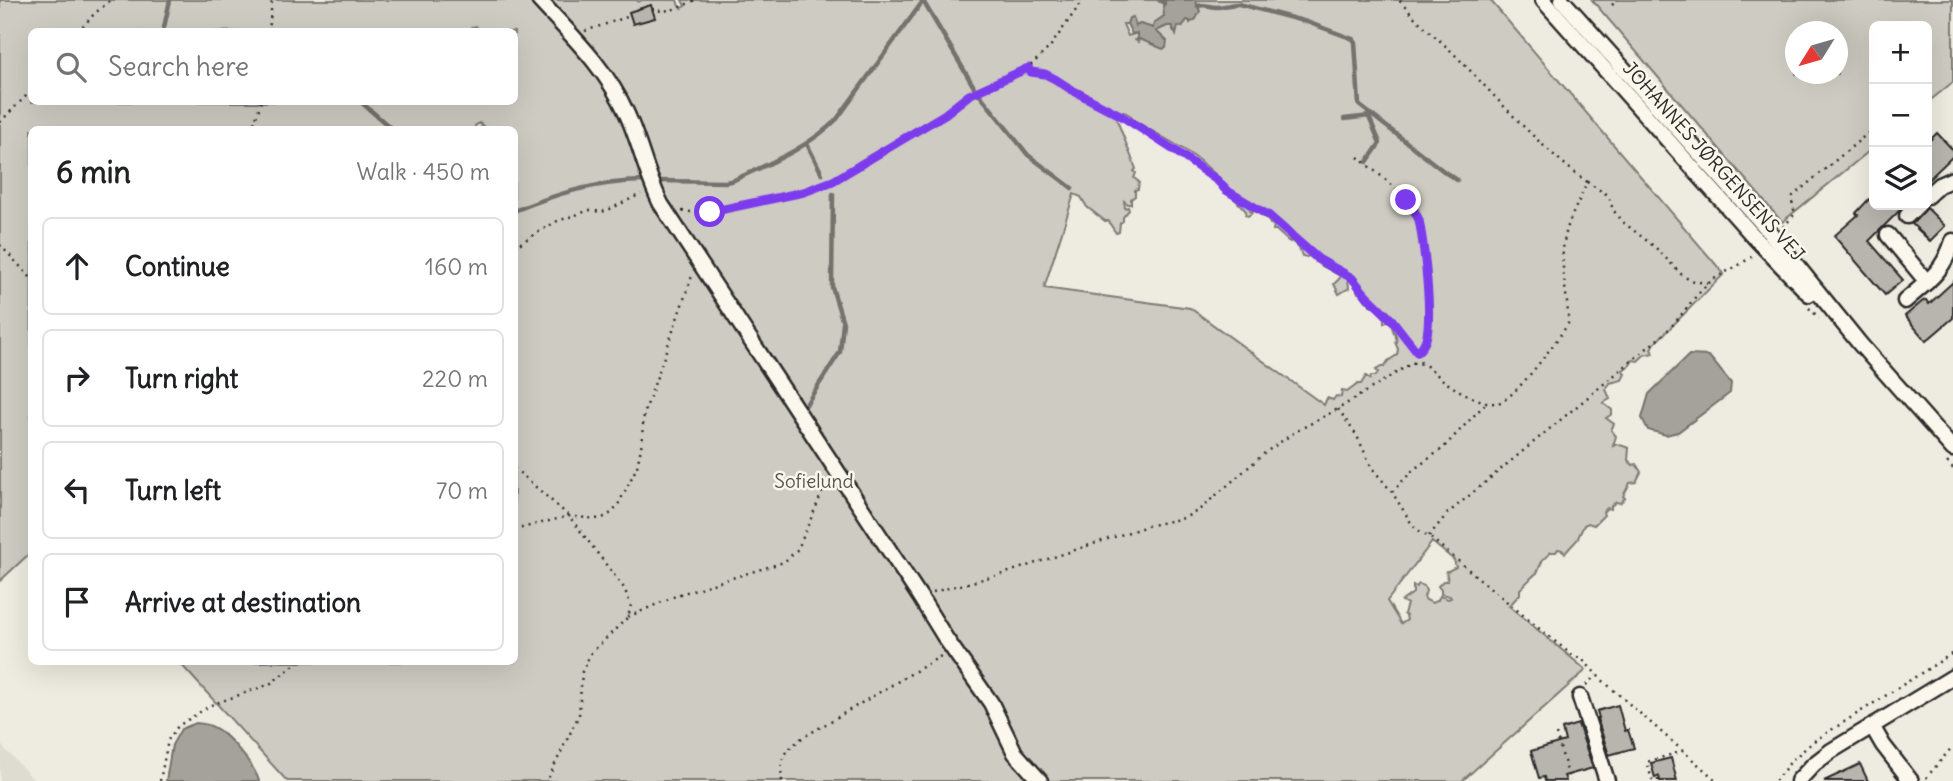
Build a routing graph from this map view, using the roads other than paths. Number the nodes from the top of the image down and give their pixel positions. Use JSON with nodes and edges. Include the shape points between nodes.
{"nodes":[{"id":1,"x":538,"y":0,"type":"edge"},
{"id":2,"x":1543,"y":0,"type":"edge"},
{"id":3,"x":1562,"y":0,"type":"edge"},
{"id":4,"x":1953,"y":179,"type":"edge"},
{"id":5,"x":1932,"y":191,"type":"edge"},
{"id":6,"x":1913,"y":210,"type":"edge"},
{"id":7,"x":1907,"y":216,"type":"dead end"},
{"id":8,"x":1888,"y":235,"type":"dead end"},
{"id":9,"x":1953,"y":241,"type":"edge"},
{"id":10,"x":1927,"y":282,"type":"junction"},
{"id":11,"x":1905,"y":301,"type":"dead end"},
{"id":12,"x":1860,"y":344,"type":"junction"},
{"id":13,"x":1953,"y":449,"type":"edge"},
{"id":14,"x":1953,"y":677,"type":"edge"},
{"id":15,"x":1580,"y":697,"type":"dead end"},
{"id":16,"x":1872,"y":726,"type":"junction"},
{"id":17,"x":1040,"y":781,"type":"edge"},
{"id":18,"x":1607,"y":781,"type":"edge"},
{"id":19,"x":1798,"y":781,"type":"edge"},
{"id":20,"x":1911,"y":781,"type":"edge"}],
"edges":[{"from":1,"to":17,"type":"street","via":[[618,95],[669,216],[991,703],[1015,753]]},
{"from":2,"to":12,"type":"street","name":"JOHANNES JØRGENSENS VEJ","via":[[1763,246]]},
{"from":3,"to":12,"type":"street","name":"JOHANNES JØRGENSENS VEJ","via":[[1768,230]]},
{"from":4,"to":5,"type":"street"},
{"from":6,"to":7,"type":"street"},
{"from":8,"to":10,"type":"street"},
{"from":9,"to":10,"type":"street","via":[[1938,273]]},
{"from":10,"to":11,"type":"street"},
{"from":12,"to":13,"type":"street","name":"JOHANNES JØRGENSENS VEJ"},
{"from":14,"to":16,"type":"street"},
{"from":15,"to":18,"type":"street"},
{"from":16,"to":19,"type":"street","via":[[1822,757]]},
{"from":16,"to":20,"type":"street"}]}
